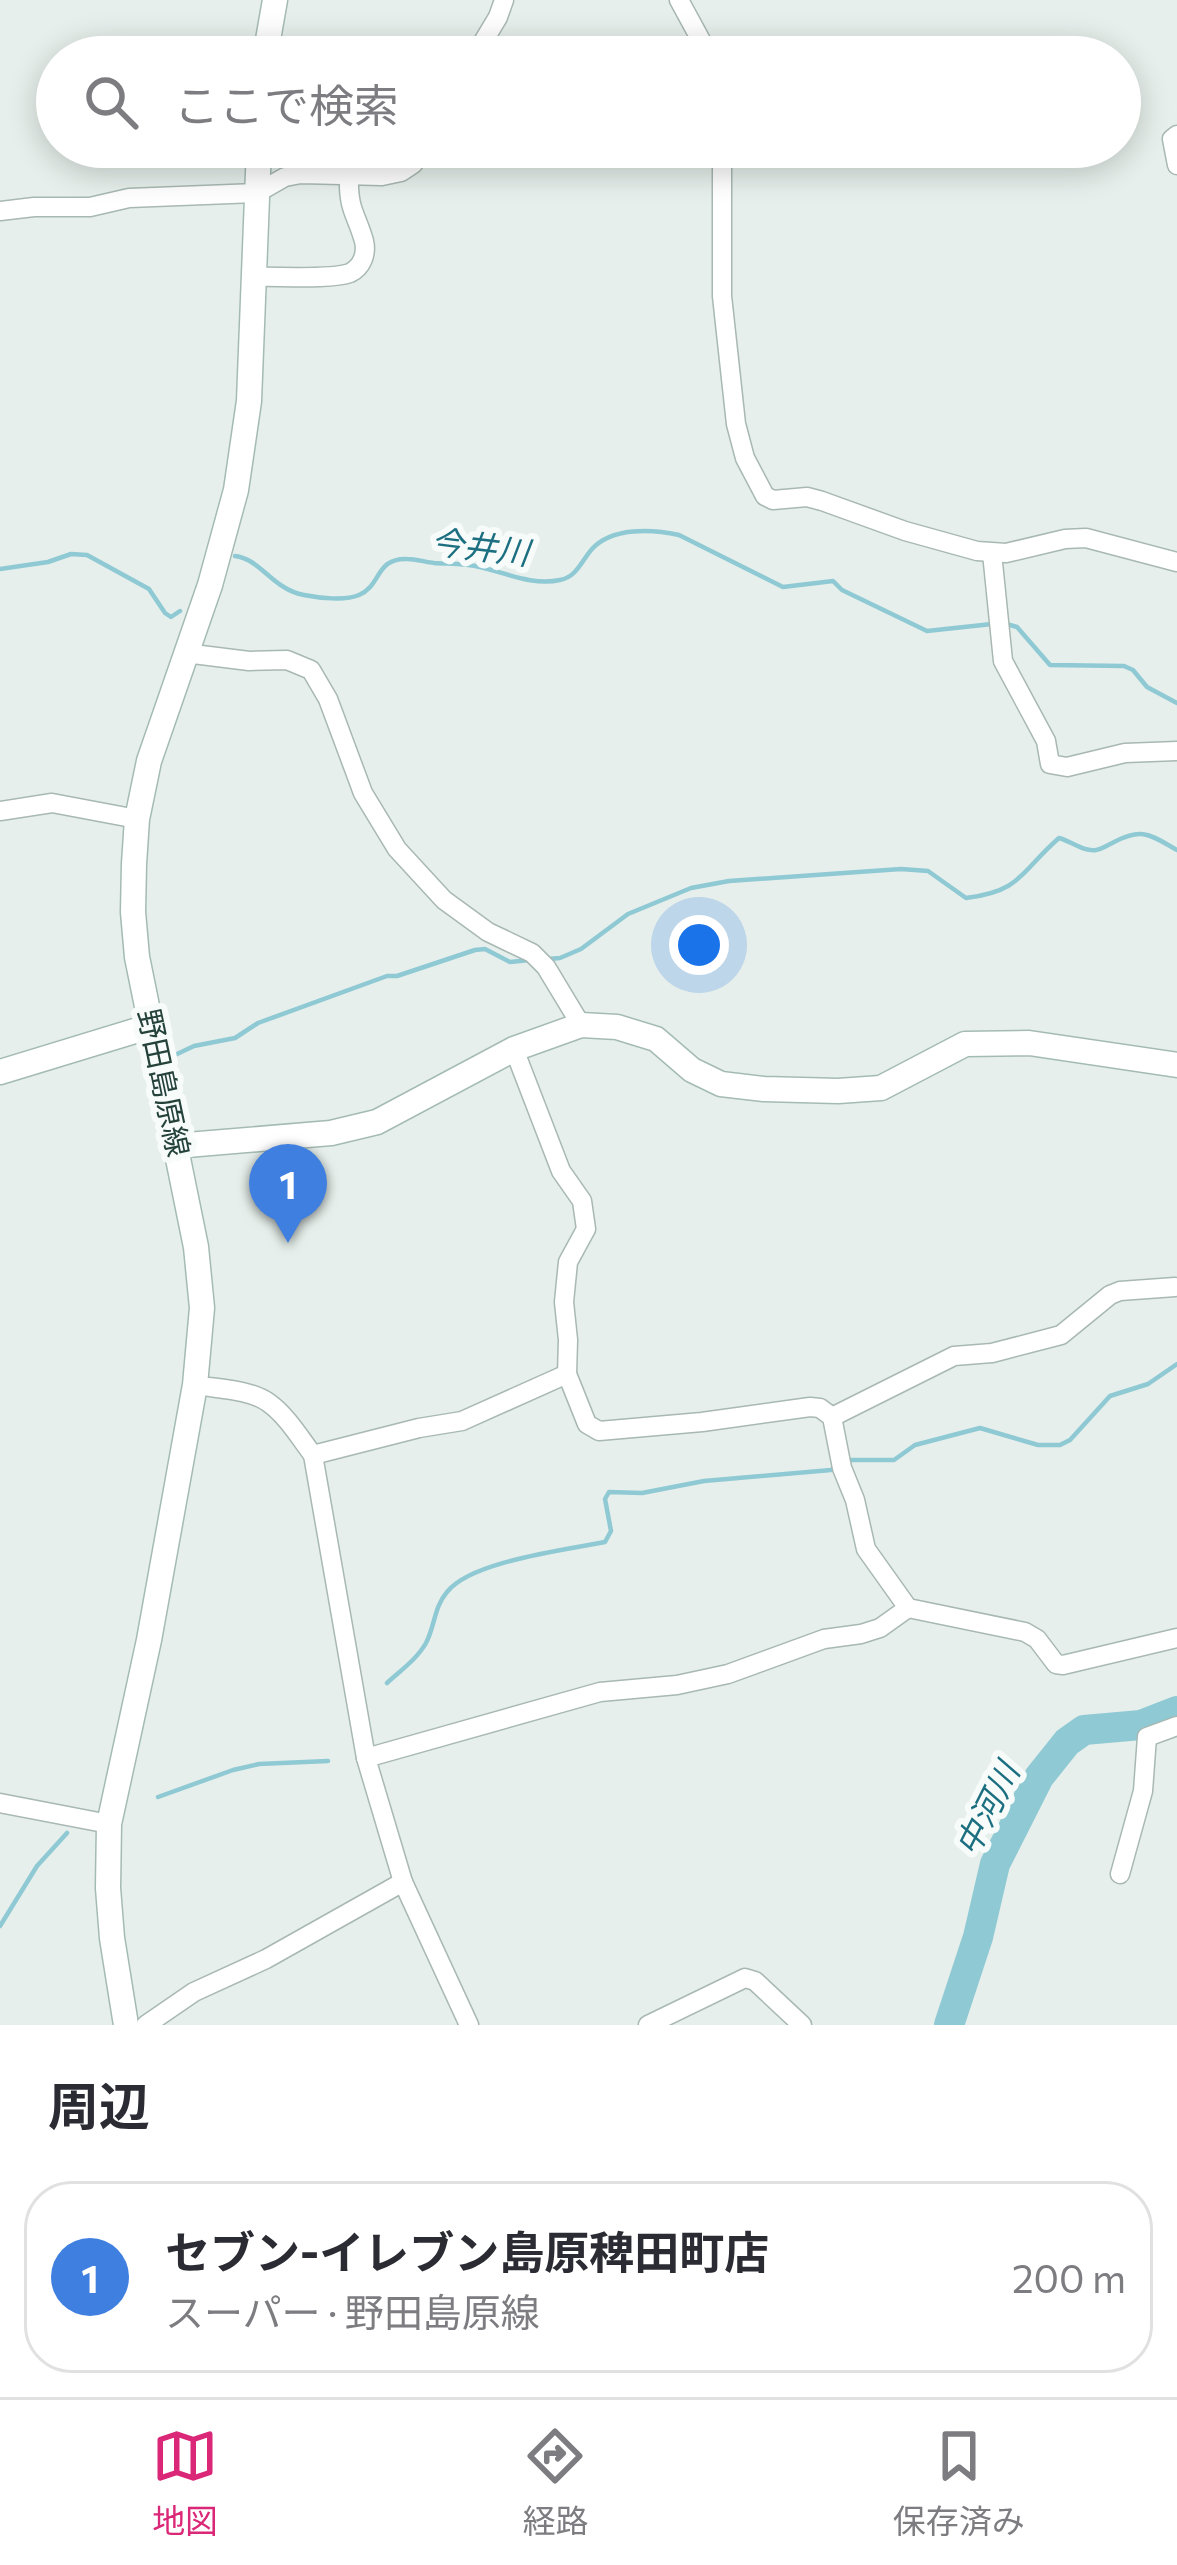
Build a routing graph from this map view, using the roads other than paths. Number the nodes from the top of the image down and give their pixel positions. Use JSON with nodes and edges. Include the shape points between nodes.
{"nodes":[{"id":1,"x":275,"y":0,"type":"edge"},
{"id":2,"x":504,"y":0,"type":"edge"},
{"id":3,"x":679,"y":0,"type":"edge"},
{"id":4,"x":269,"y":36,"type":"edge"},
{"id":5,"x":487,"y":36,"type":"edge"},
{"id":6,"x":699,"y":36,"type":"edge"},
{"id":7,"x":1177,"y":135,"type":"edge"},
{"id":8,"x":1177,"y":165,"type":"edge"},
{"id":9,"x":258,"y":168,"type":"edge"},
{"id":10,"x":407,"y":168,"type":"edge"},
{"id":11,"x":722,"y":168,"type":"edge"},
{"id":12,"x":349,"y":177,"type":"junction"},
{"id":13,"x":257,"y":193,"type":"junction"},
{"id":14,"x":0,"y":211,"type":"edge"},
{"id":15,"x":254,"y":277,"type":"junction"},
{"id":16,"x":992,"y":554,"type":"junction"},
{"id":17,"x":1177,"y":562,"type":"edge"},
{"id":18,"x":185,"y":653,"type":"junction"},
{"id":19,"x":1177,"y":751,"type":"edge"},
{"id":20,"x":0,"y":811,"type":"edge"},
{"id":21,"x":137,"y":819,"type":"junction"},
{"id":22,"x":581,"y":1025,"type":"junction"},
{"id":23,"x":151,"y":1026,"type":"junction"},
{"id":24,"x":514,"y":1049,"type":"junction"},
{"id":25,"x":1177,"y":1065,"type":"edge"},
{"id":26,"x":0,"y":1072,"type":"edge"},
{"id":27,"x":176,"y":1146,"type":"junction"},
{"id":28,"x":1174,"y":1287,"type":"edge"},
{"id":29,"x":567,"y":1374,"type":"junction"},
{"id":30,"x":195,"y":1385,"type":"junction"},
{"id":31,"x":832,"y":1417,"type":"junction"},
{"id":32,"x":313,"y":1455,"type":"junction"},
{"id":33,"x":908,"y":1608,"type":"junction"},
{"id":34,"x":1177,"y":1638,"type":"edge"},
{"id":35,"x":1177,"y":1726,"type":"edge"},
{"id":36,"x":366,"y":1758,"type":"junction"},
{"id":37,"x":0,"y":1803,"type":"edge"},
{"id":38,"x":109,"y":1824,"type":"junction"},
{"id":39,"x":1120,"y":1874,"type":"dead end"},
{"id":40,"x":403,"y":1882,"type":"junction"},
{"id":41,"x":126,"y":2025,"type":"edge"},
{"id":42,"x":146,"y":2025,"type":"edge"},
{"id":43,"x":469,"y":2025,"type":"edge"},
{"id":44,"x":648,"y":2025,"type":"edge"},
{"id":45,"x":802,"y":2025,"type":"edge"}],
"edges":[{"from":1,"to":4,"type":"main road"},
{"from":2,"to":5,"type":"street"},
{"from":3,"to":6,"type":"street"},
{"from":7,"to":8,"type":"street"},
{"from":9,"to":13,"type":"main road","name":"野田島原線"},
{"from":10,"to":12,"type":"street"},
{"from":11,"to":16,"type":"street","via":[[722,296],[736,424],[765,496],[807,497]]},
{"from":12,"to":13,"type":"street","via":[[301,174]]},
{"from":12,"to":15,"type":"street","via":[[365,246],[357,268]]},
{"from":13,"to":14,"type":"street"},
{"from":13,"to":15,"type":"main road","name":"野田島原線"},
{"from":15,"to":18,"type":"main road","name":"野田島原線","via":[[236,490]]},
{"from":16,"to":17,"type":"street","via":[[1085,538]]},
{"from":16,"to":19,"type":"street","via":[[1003,661],[1050,764]]},
{"from":18,"to":21,"type":"main road","name":"野田島原線"},
{"from":18,"to":22,"type":"street","via":[[287,660],[311,670],[363,793],[397,849],[444,900],[539,960]]},
{"from":20,"to":21,"type":"street","via":[[52,803]]},
{"from":21,"to":23,"type":"main road","name":"野田島原線","via":[[133,912]]},
{"from":22,"to":24,"type":"main road"},
{"from":22,"to":25,"type":"main road","via":[[656,1039],[721,1084],[764,1088],[881,1088],[965,1044],[1029,1043]]},
{"from":23,"to":26,"type":"main road"},
{"from":23,"to":27,"type":"main road","name":"野田島原線"},
{"from":24,"to":27,"type":"main road","via":[[376,1122]]},
{"from":24,"to":29,"type":"street","via":[[561,1171],[582,1201],[586,1229],[568,1262],[564,1301]]},
{"from":27,"to":30,"type":"main road","name":"野田島原線","via":[[201,1285]]},
{"from":28,"to":31,"type":"street","via":[[1120,1291],[1061,1335],[954,1356]]},
{"from":29,"to":31,"type":"street","via":[[587,1424],[599,1430],[811,1407]]},
{"from":29,"to":32,"type":"street","via":[[462,1421]]},
{"from":30,"to":32,"type":"street","via":[[266,1400]]},
{"from":30,"to":38,"type":"main road","name":"野田島原線"},
{"from":31,"to":33,"type":"street","via":[[866,1549]]},
{"from":32,"to":36,"type":"street"},
{"from":33,"to":34,"type":"street","via":[[1025,1632],[1063,1665]]},
{"from":33,"to":36,"type":"street","via":[[880,1628],[728,1674],[600,1692]]},
{"from":35,"to":39,"type":"street","via":[[1147,1737],[1143,1791]]},
{"from":36,"to":40,"type":"street"},
{"from":37,"to":38,"type":"street"},
{"from":38,"to":41,"type":"main road","name":"野田島原線","via":[[112,1938]]},
{"from":40,"to":42,"type":"street"},
{"from":40,"to":43,"type":"street"},
{"from":44,"to":45,"type":"street","via":[[745,1978]]}]}
